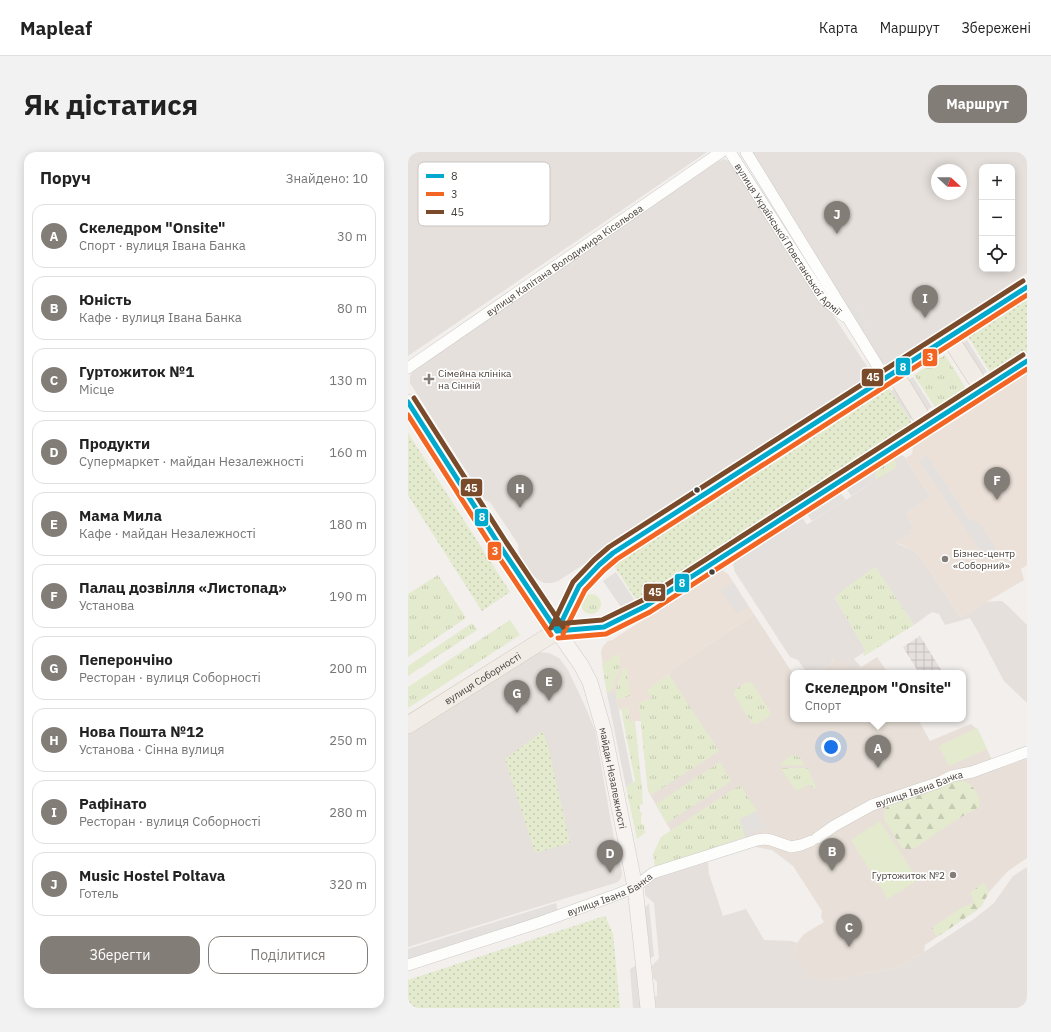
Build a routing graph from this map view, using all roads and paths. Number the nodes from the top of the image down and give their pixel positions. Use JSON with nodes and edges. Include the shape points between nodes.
{"nodes":[{"id":1,"x":721,"y":152,"type":"edge"},
{"id":2,"x":730,"y":152,"type":"edge"},
{"id":3,"x":746,"y":152,"type":"edge"},
{"id":4,"x":1027,"y":287,"type":"edge"},
{"id":5,"x":852,"y":323,"type":"junction"},
{"id":6,"x":949,"y":337,"type":"junction"},
{"id":7,"x":1027,"y":361,"type":"edge"},
{"id":8,"x":408,"y":368,"type":"edge"},
{"id":9,"x":890,"y":375,"type":"junction"},
{"id":10,"x":983,"y":390,"type":"junction"},
{"id":11,"x":408,"y":402,"type":"edge"},
{"id":12,"x":927,"y":426,"type":"junction"},
{"id":13,"x":557,"y":631,"type":"junction"},
{"id":14,"x":408,"y":725,"type":"edge"},
{"id":15,"x":1027,"y":752,"type":"edge"},
{"id":16,"x":635,"y":887,"type":"junction"},
{"id":17,"x":408,"y":965,"type":"edge"},
{"id":18,"x":648,"y":1008,"type":"edge"}],
"edges":[{"from":1,"to":8,"type":"street","name":"вулиця Капітана Володимира Кісельова"},
{"from":2,"to":5,"type":"street","name":"вулиця Української Повстанської Армії","via":[[823,298]]},
{"from":3,"to":5,"type":"street","name":"вулиця Української Повстанської Армії"},
{"from":4,"to":6,"type":"main road"},
{"from":5,"to":9,"type":"street","name":"вулиця Української Повстанської Армії"},
{"from":6,"to":9,"type":"main road"},
{"from":6,"to":10,"type":"main road"},
{"from":7,"to":10,"type":"main road","name":"вулиця Соборності"},
{"from":9,"to":12,"type":"main road"},
{"from":9,"to":13,"type":"main road","via":[[612,553],[579,586]]},
{"from":10,"to":12,"type":"main road","name":"вулиця Соборності"},
{"from":11,"to":13,"type":"main road","name":"майдан Незалежності"},
{"from":12,"to":13,"type":"main road","name":"вулиця Соборності","via":[[646,606],[604,627]]},
{"from":13,"to":14,"type":"main road","name":"вулиця Соборності"},
{"from":13,"to":16,"type":"main road","name":"майдан Незалежності","via":[[590,682],[604,731]]},
{"from":15,"to":16,"type":"street","name":"вулиця Івана Банка","via":[[872,805],[801,846],[790,848],[771,840],[757,840],[654,873]]},
{"from":16,"to":17,"type":"street","name":"вулиця Івана Банка"},
{"from":16,"to":18,"type":"main road","name":"майдан Незалежності"}]}
